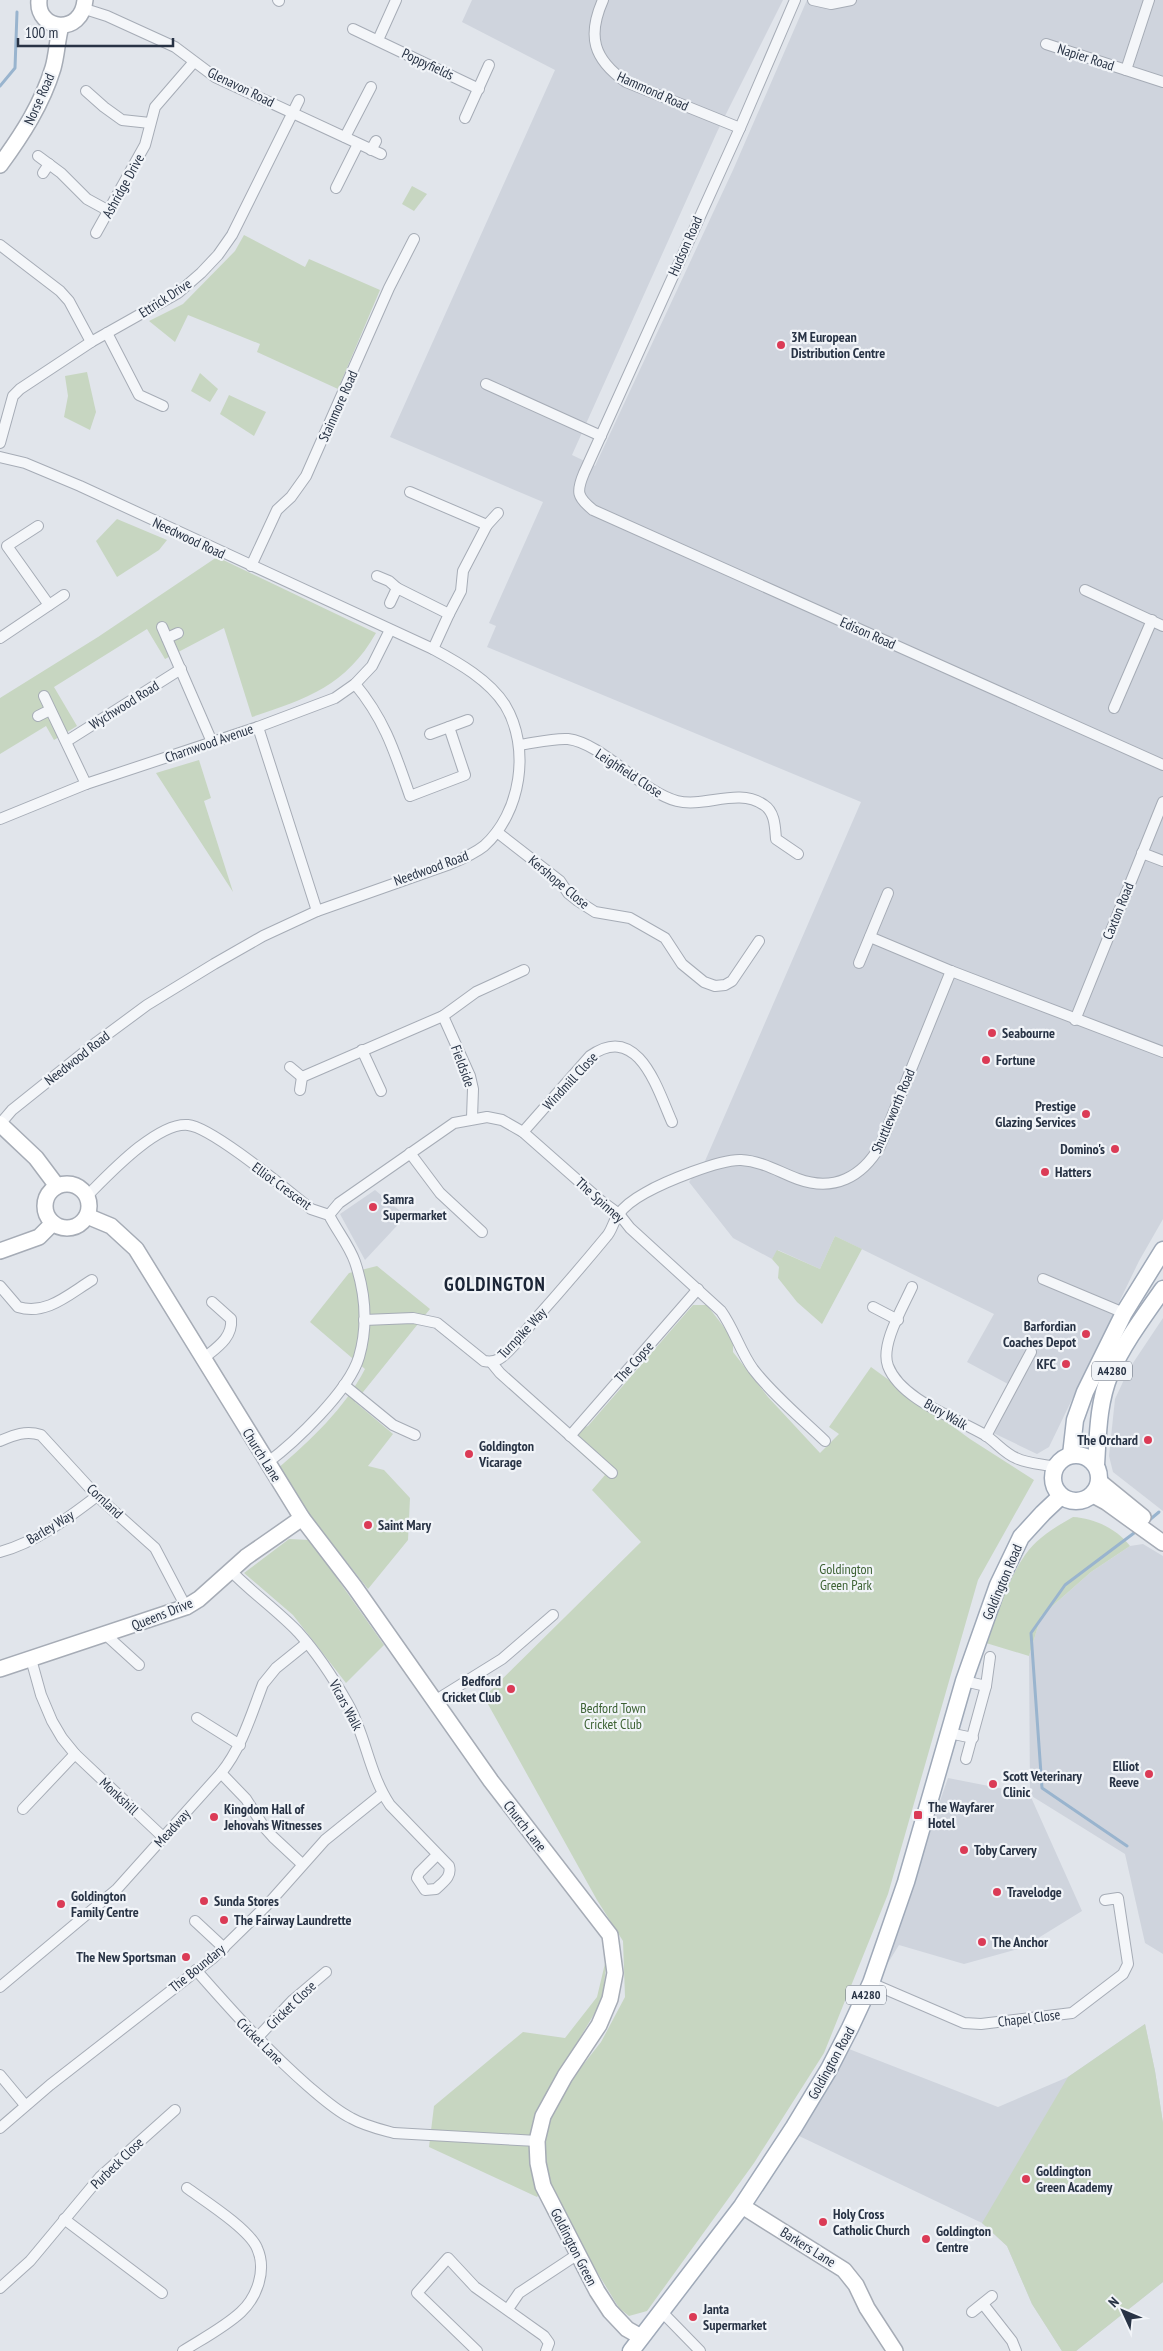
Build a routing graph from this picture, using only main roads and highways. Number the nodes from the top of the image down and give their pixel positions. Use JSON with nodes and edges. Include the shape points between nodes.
{"nodes":[{"id":1,"x":1163,"y":1250,"type":"edge"},
{"id":2,"x":1163,"y":1289,"type":"edge"},
{"id":3,"x":1070,"y":1456,"type":"junction"},
{"id":4,"x":1096,"y":1465,"type":"junction"},
{"id":5,"x":1061,"y":1496,"type":"junction"},
{"id":6,"x":631,"y":2351,"type":"edge"}],
"edges":[{"from":1,"to":3,"type":"main road","number":"A4280","via":[[1124,1313],[1082,1401],[1075,1420]]},
{"from":2,"to":4,"type":"main road","number":"A4280","via":[[1110,1374],[1099,1416]]},
{"from":3,"to":4,"type":"main road","via":[[1080,1455]]},
{"from":3,"to":5,"type":"main road","via":[[1056,1466],[1054,1484]]},
{"from":4,"to":5,"type":"main road","via":[[1103,1493],[1083,1501],[1070,1501]]},
{"from":5,"to":6,"type":"main road","name":"Goldington Road","number":"A4280","via":[[1021,1537],[998,1585],[964,1681],[906,1882],[871,1983],[829,2069],[742,2206]]}]}
